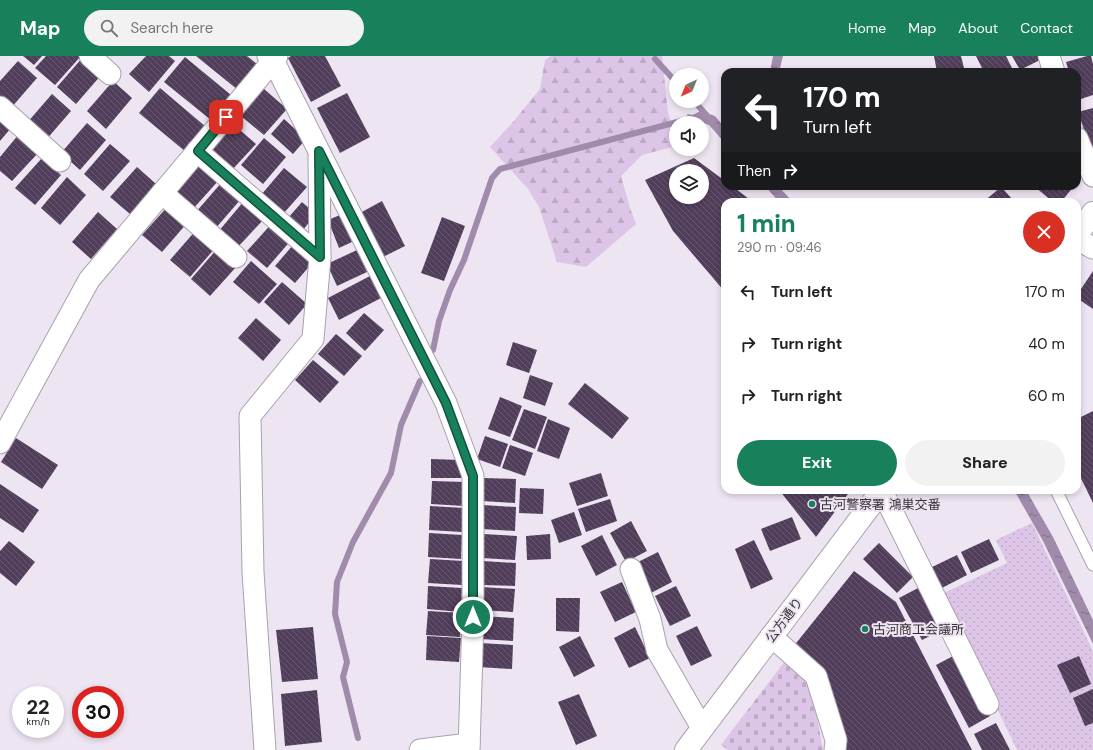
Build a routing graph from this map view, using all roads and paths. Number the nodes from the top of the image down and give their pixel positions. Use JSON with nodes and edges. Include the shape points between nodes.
{"nodes":[{"id":1,"x":90,"y":56,"type":"edge"},
{"id":2,"x":1049,"y":56,"type":"edge"},
{"id":3,"x":273,"y":57,"type":"edge"},
{"id":4,"x":1053,"y":68,"type":"edge"},
{"id":5,"x":110,"y":74,"type":"dead end"},
{"id":6,"x":0,"y":107,"type":"edge"},
{"id":7,"x":1081,"y":148,"type":"edge"},
{"id":8,"x":198,"y":151,"type":"junction"},
{"id":9,"x":319,"y":151,"type":"junction"},
{"id":10,"x":60,"y":161,"type":"dead end"},
{"id":11,"x":1093,"y":176,"type":"edge"},
{"id":12,"x":162,"y":193,"type":"junction"},
{"id":13,"x":1093,"y":212,"type":"edge"},
{"id":14,"x":1081,"y":228,"type":"edge"},
{"id":15,"x":1081,"y":241,"type":"edge"},
{"id":16,"x":1093,"y":248,"type":"edge"},
{"id":17,"x":236,"y":257,"type":"dead end"},
{"id":18,"x":320,"y":257,"type":"junction"},
{"id":19,"x":0,"y":443,"type":"edge"},
{"id":20,"x":879,"y":494,"type":"edge"},
{"id":21,"x":884,"y":494,"type":"edge"},
{"id":22,"x":1058,"y":494,"type":"edge"},
{"id":23,"x":1093,"y":565,"type":"edge"},
{"id":24,"x":631,"y":569,"type":"dead end"},
{"id":25,"x":771,"y":636,"type":"junction"},
{"id":26,"x":988,"y":704,"type":"dead end"},
{"id":27,"x":702,"y":728,"type":"junction"},
{"id":28,"x":469,"y":747,"type":"edge"},
{"id":29,"x":265,"y":750,"type":"edge"},
{"id":30,"x":420,"y":750,"type":"edge"},
{"id":31,"x":686,"y":750,"type":"edge"},
{"id":32,"x":835,"y":750,"type":"edge"}],
"edges":[{"from":1,"to":5,"type":"street"},
{"from":2,"to":4,"type":"street"},
{"from":3,"to":8,"type":"street"},
{"from":3,"to":9,"type":"street"},
{"from":6,"to":10,"type":"street"},
{"from":7,"to":11,"type":"street"},
{"from":8,"to":12,"type":"street"},
{"from":8,"to":18,"type":"street"},
{"from":9,"to":18,"type":"street"},
{"from":9,"to":28,"type":"street","via":[[446,403],[473,476],[473,617]]},
{"from":12,"to":17,"type":"street"},
{"from":12,"to":19,"type":"street","via":[[89,280]]},
{"from":13,"to":14,"type":"street"},
{"from":15,"to":16,"type":"street"},
{"from":18,"to":29,"type":"street","via":[[313,338],[250,416],[254,572]]},
{"from":20,"to":25,"type":"street","name":"公方通り"},
{"from":21,"to":26,"type":"street"},
{"from":22,"to":23,"type":"lane"},
{"from":24,"to":27,"type":"street","via":[[650,620],[657,650]]},
{"from":25,"to":27,"type":"street","name":"公方通り"},
{"from":25,"to":32,"type":"street","via":[[816,676],[836,740]]},
{"from":27,"to":31,"type":"street","name":"公方通り"},
{"from":28,"to":30,"type":"street"}]}
